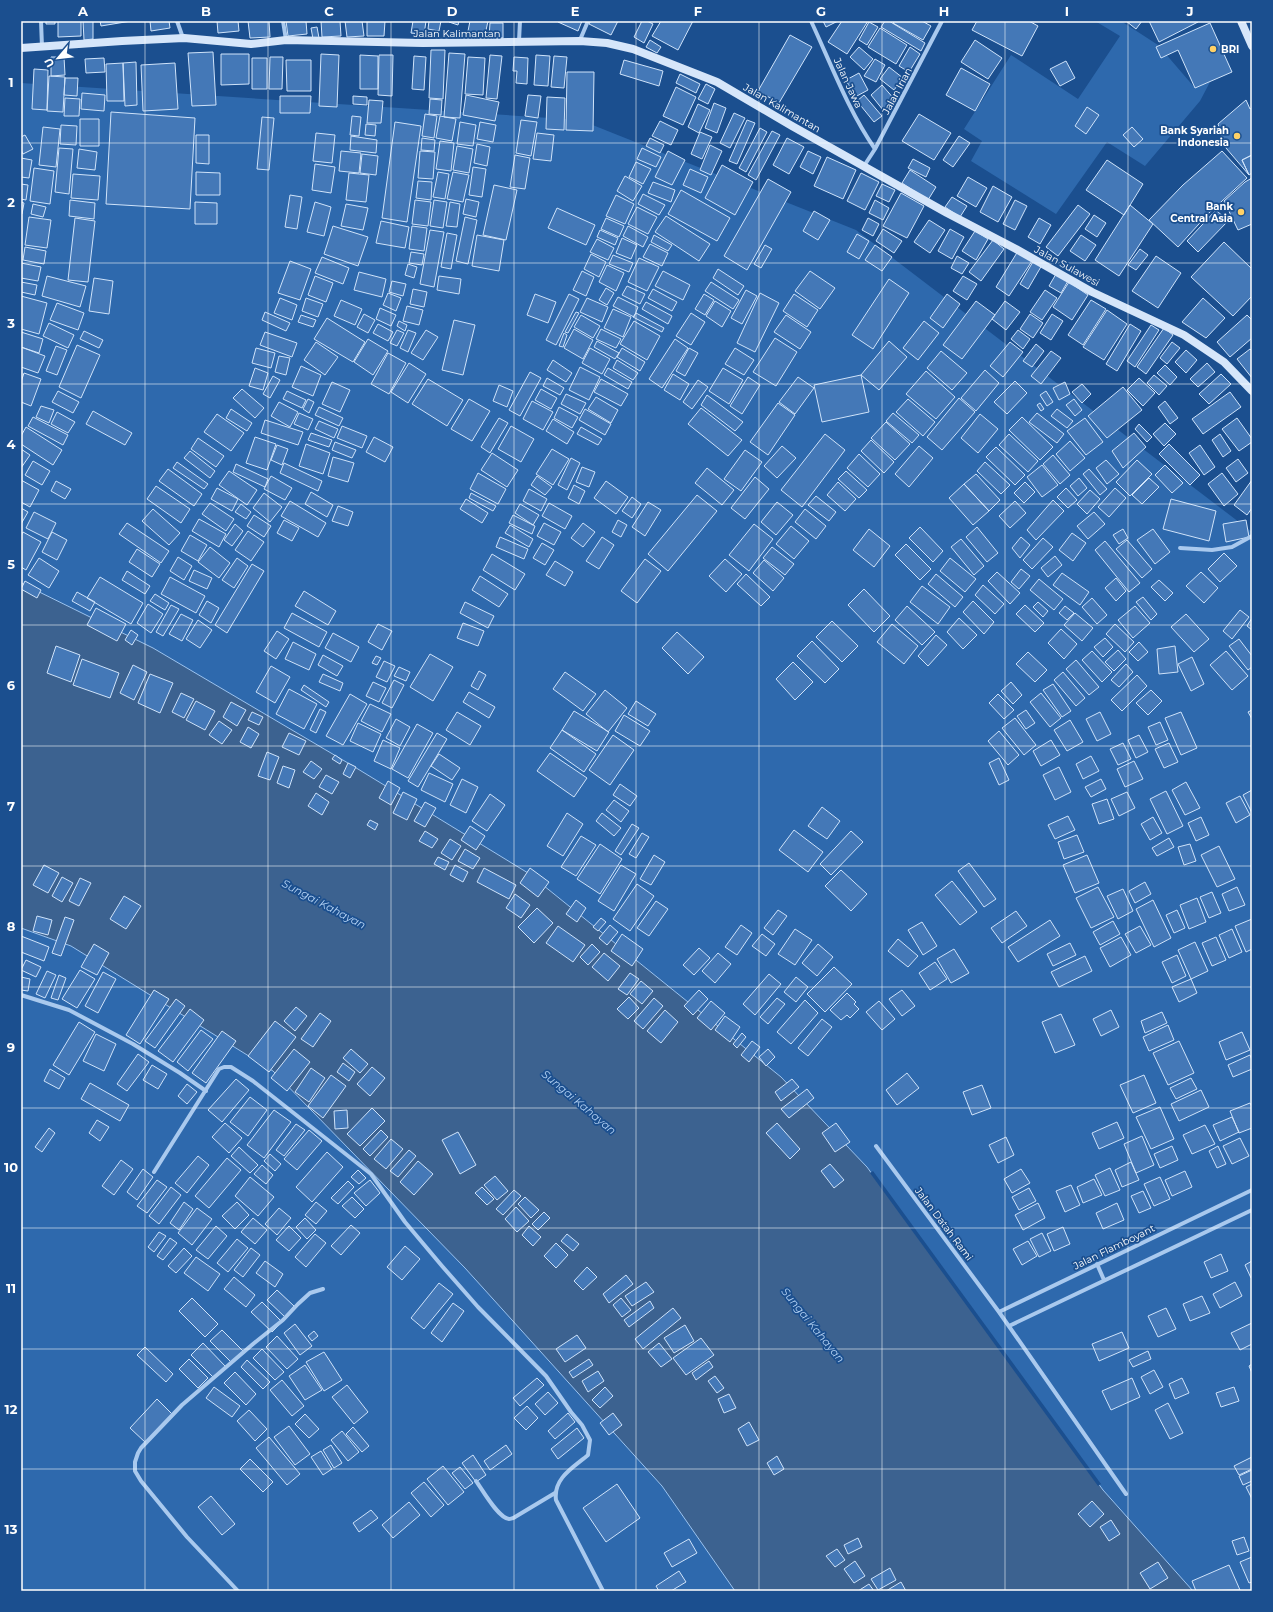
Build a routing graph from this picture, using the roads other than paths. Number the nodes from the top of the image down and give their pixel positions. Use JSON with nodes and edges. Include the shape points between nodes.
{"nodes":[{"id":1,"x":41,"y":21,"type":"edge"},
{"id":2,"x":177,"y":21,"type":"edge"},
{"id":3,"x":283,"y":21,"type":"edge"},
{"id":4,"x":520,"y":21,"type":"edge"},
{"id":5,"x":588,"y":21,"type":"edge"},
{"id":6,"x":811,"y":21,"type":"edge"},
{"id":7,"x":942,"y":21,"type":"edge"},
{"id":8,"x":1241,"y":21,"type":"edge"},
{"id":9,"x":184,"y":38,"type":"junction"},
{"id":10,"x":286,"y":40,"type":"junction"},
{"id":11,"x":580,"y":41,"type":"junction"},
{"id":12,"x":519,"y":42,"type":"junction"},
{"id":13,"x":1252,"y":46,"type":"edge"},
{"id":14,"x":42,"y":47,"type":"junction"},
{"id":15,"x":21,"y":48,"type":"edge"},
{"id":16,"x":875,"y":149,"type":"junction"},
{"id":17,"x":864,"y":167,"type":"junction"},
{"id":18,"x":1252,"y":391,"type":"edge"},
{"id":19,"x":1252,"y":536,"type":"edge"},
{"id":20,"x":1180,"y":548,"type":"dead end"},
{"id":21,"x":21,"y":995,"type":"edge"},
{"id":22,"x":206,"y":1092,"type":"junction"},
{"id":23,"x":876,"y":1146,"type":"dead end"},
{"id":24,"x":154,"y":1172,"type":"dead end"},
{"id":25,"x":1252,"y":1190,"type":"edge"},
{"id":26,"x":1252,"y":1210,"type":"edge"},
{"id":27,"x":1097,"y":1264,"type":"junction"},
{"id":28,"x":1104,"y":1280,"type":"junction"},
{"id":29,"x":323,"y":1289,"type":"dead end"},
{"id":30,"x":999,"y":1312,"type":"junction"},
{"id":31,"x":1009,"y":1326,"type":"junction"},
{"id":32,"x":476,"y":1481,"type":"dead end"},
{"id":33,"x":555,"y":1493,"type":"junction"},
{"id":34,"x":1126,"y":1494,"type":"dead end"},
{"id":35,"x":238,"y":1591,"type":"edge"},
{"id":36,"x":603,"y":1591,"type":"edge"}],
"edges":[{"from":1,"to":14,"type":"street"},
{"from":2,"to":9,"type":"street"},
{"from":3,"to":10,"type":"street"},
{"from":4,"to":12,"type":"street"},
{"from":5,"to":11,"type":"street"},
{"from":6,"to":16,"type":"street","name":"Jalan Jawa","via":[[848,102]]},
{"from":7,"to":16,"type":"street","name":"Jalan Irian"},
{"from":8,"to":13,"type":"street"},
{"from":9,"to":10,"type":"street","name":"Jalan Kalimantan","via":[[251,44]]},
{"from":9,"to":14,"type":"street","name":"Jalan Kalimantan"},
{"from":10,"to":12,"type":"street","name":"Jalan Kalimantan"},
{"from":11,"to":12,"type":"street","name":"Jalan Kalimantan"},
{"from":11,"to":17,"type":"street","name":"Jalan Kalimantan","via":[[607,43],[633,49],[717,82]]},
{"from":14,"to":15,"type":"street","name":"Jalan Kalimantan"},
{"from":16,"to":17,"type":"street","name":"Jalan Irian"},
{"from":17,"to":18,"type":"street","name":"Jalan Sulawesi","via":[[1092,292],[1184,335],[1224,362]]},
{"from":19,"to":20,"type":"street","via":[[1232,547],[1212,550]]},
{"from":21,"to":22,"type":"street","via":[[69,1010],[133,1044]]},
{"from":22,"to":24,"type":"street"},
{"from":22,"to":33,"type":"street","via":[[219,1070],[231,1067],[336,1146],[378,1182],[405,1222],[442,1266],[478,1307],[546,1376],[582,1424],[590,1440],[588,1454],[566,1472]]},
{"from":23,"to":30,"type":"street","name":"Jalan Datah Rami"},
{"from":25,"to":27,"type":"street","name":"Jalan Flamboyant"},
{"from":26,"to":28,"type":"street"},
{"from":27,"to":28,"type":"street"},
{"from":27,"to":30,"type":"street","name":"Jalan Flamboyant"},
{"from":28,"to":31,"type":"street"},
{"from":29,"to":35,"type":"street","via":[[310,1293],[283,1320],[182,1405],[141,1448],[135,1462],[135,1471],[141,1481],[187,1537]]},
{"from":30,"to":31,"type":"street"},
{"from":31,"to":34,"type":"street"},
{"from":32,"to":33,"type":"street","via":[[498,1512],[509,1519]]},
{"from":33,"to":36,"type":"street","via":[[556,1500]]}]}
